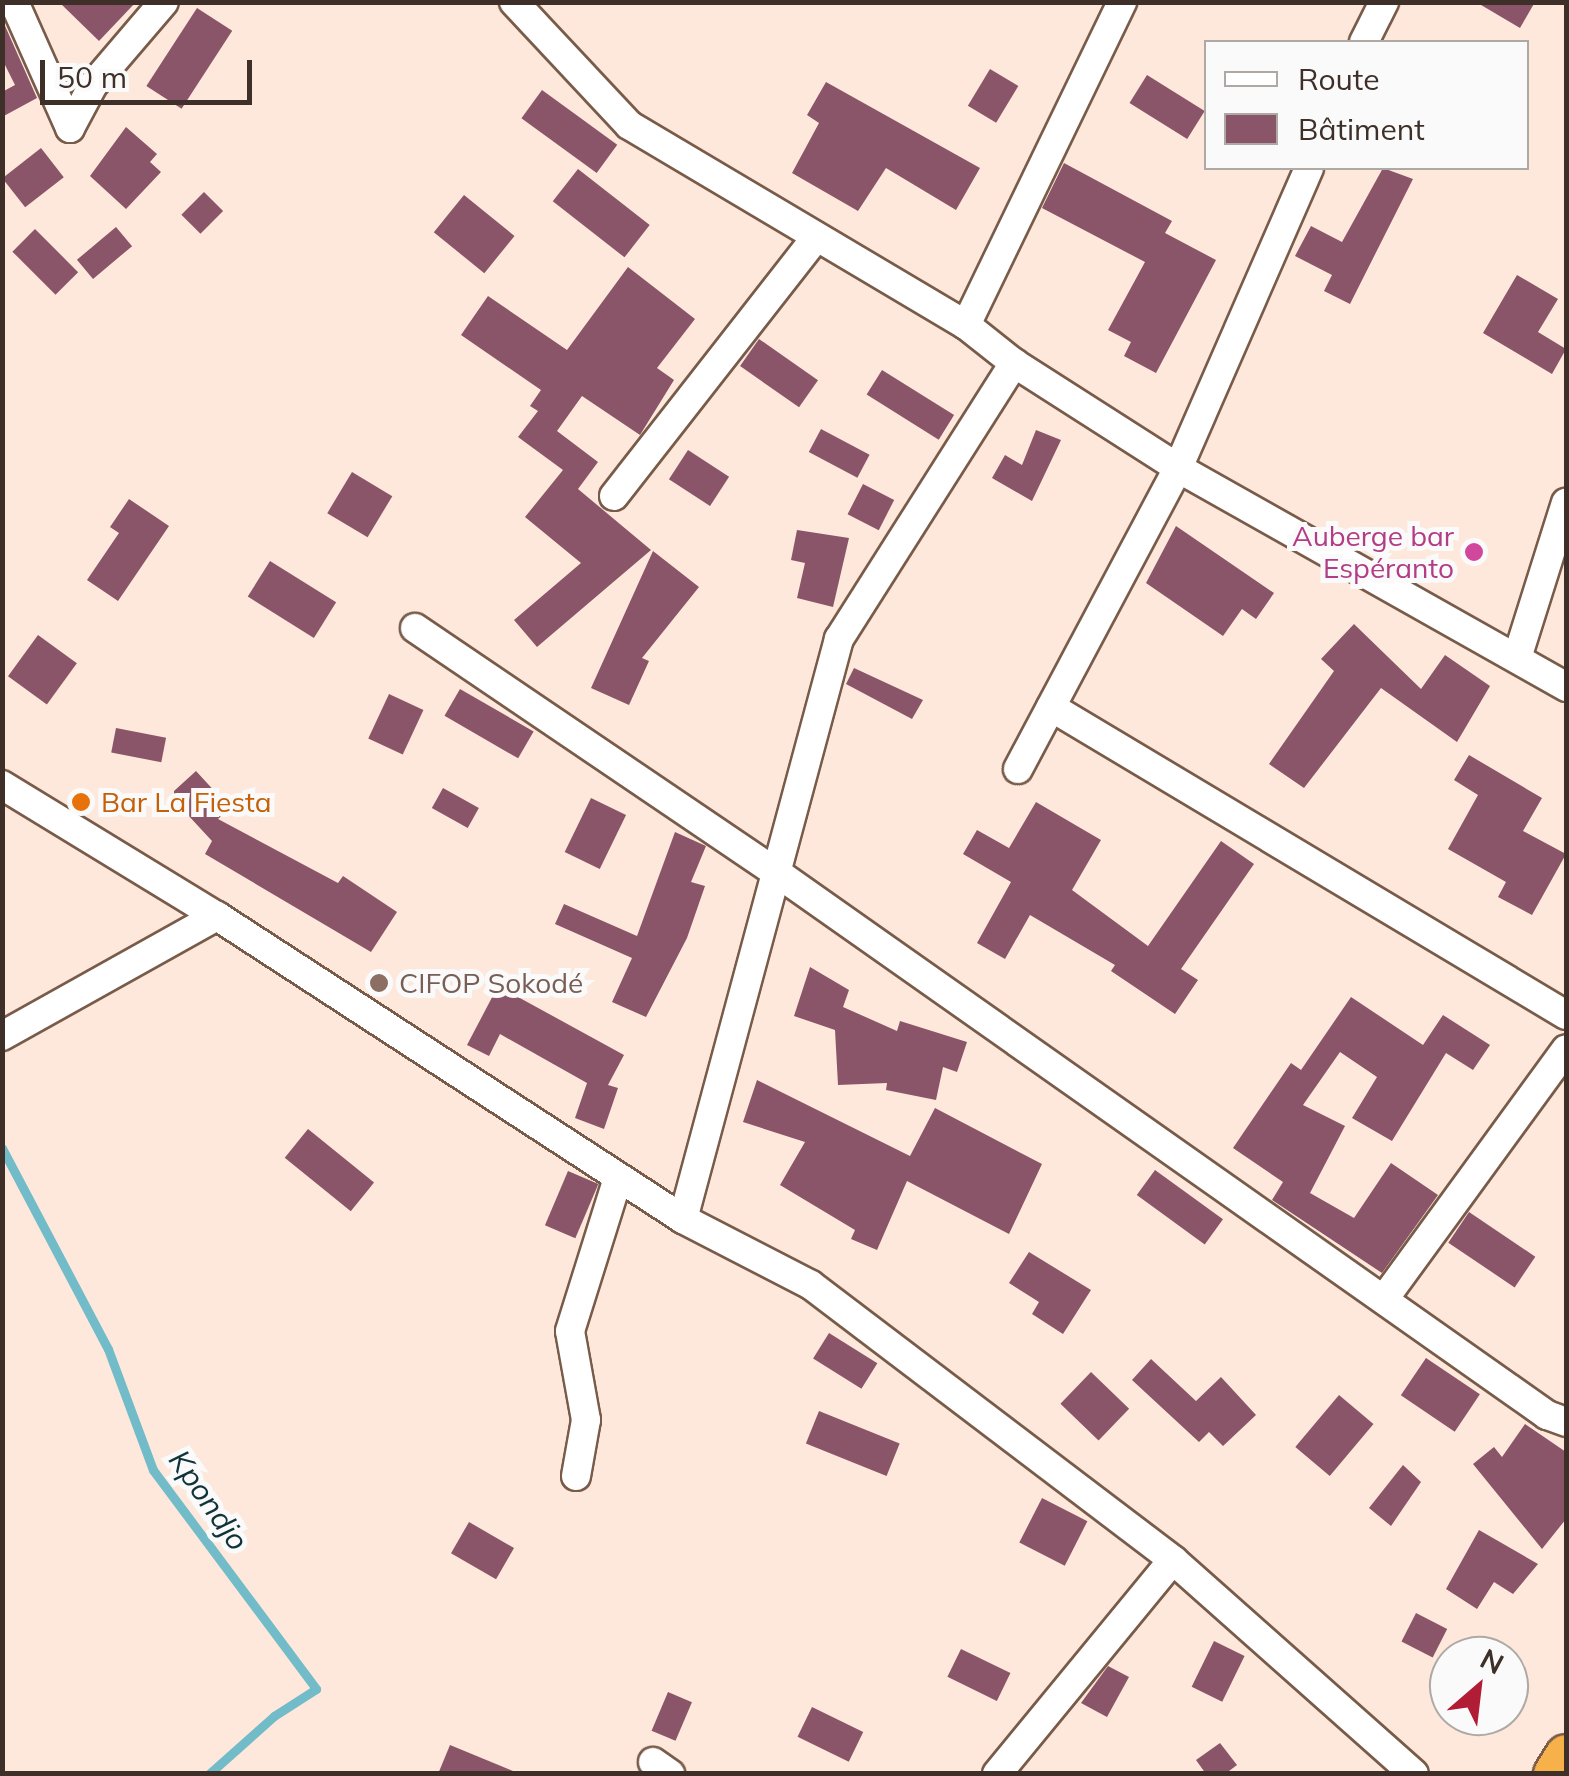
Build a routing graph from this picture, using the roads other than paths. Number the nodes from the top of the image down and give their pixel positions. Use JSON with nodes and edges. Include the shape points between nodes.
{"nodes":[{"id":1,"x":14,"y":2,"type":"edge"},
{"id":2,"x":164,"y":2,"type":"edge"},
{"id":3,"x":514,"y":2,"type":"edge"},
{"id":4,"x":1122,"y":2,"type":"edge"},
{"id":5,"x":1384,"y":2,"type":"edge"},
{"id":6,"x":1365,"y":40,"type":"edge"},
{"id":7,"x":1308,"y":170,"type":"edge"},
{"id":8,"x":814,"y":240,"type":"junction"},
{"id":9,"x":966,"y":325,"type":"junction"},
{"id":10,"x":1014,"y":363,"type":"junction"},
{"id":11,"x":1178,"y":468,"type":"junction"},
{"id":12,"x":614,"y":496,"type":"dead end"},
{"id":13,"x":1566,"y":503,"type":"edge"},
{"id":14,"x":415,"y":628,"type":"dead end"},
{"id":15,"x":1517,"y":658,"type":"junction"},
{"id":16,"x":1566,"y":687,"type":"edge"},
{"id":17,"x":1051,"y":708,"type":"junction"},
{"id":18,"x":1018,"y":769,"type":"dead end"},
{"id":19,"x":2,"y":785,"type":"edge"},
{"id":20,"x":772,"y":870,"type":"junction"},
{"id":21,"x":217,"y":916,"type":"junction"},
{"id":22,"x":1566,"y":1015,"type":"edge"},
{"id":23,"x":2,"y":1036,"type":"edge"},
{"id":24,"x":1566,"y":1049,"type":"edge"},
{"id":25,"x":618,"y":1178,"type":"junction"},
{"id":26,"x":683,"y":1218,"type":"junction"},
{"id":27,"x":1384,"y":1299,"type":"junction"},
{"id":28,"x":1566,"y":1422,"type":"edge"},
{"id":29,"x":576,"y":1476,"type":"dead end"},
{"id":30,"x":1173,"y":1560,"type":"junction"},
{"id":31,"x":1566,"y":1755,"type":"edge"},
{"id":32,"x":997,"y":1774,"type":"edge"},
{"id":33,"x":1414,"y":1774,"type":"edge"},
{"id":34,"x":1554,"y":1774,"type":"edge"}],
"edges":[{"from":1,"to":2,"type":"street","via":[[70,128],[93,86]]},
{"from":3,"to":8,"type":"street","via":[[629,125]]},
{"from":4,"to":9,"type":"street"},
{"from":5,"to":6,"type":"street"},
{"from":7,"to":11,"type":"street"},
{"from":8,"to":9,"type":"street"},
{"from":8,"to":12,"type":"street"},
{"from":9,"to":10,"type":"street"},
{"from":10,"to":11,"type":"street"},
{"from":10,"to":20,"type":"street","via":[[839,639]]},
{"from":11,"to":15,"type":"street"},
{"from":11,"to":17,"type":"street"},
{"from":13,"to":15,"type":"street"},
{"from":14,"to":20,"type":"street"},
{"from":15,"to":16,"type":"street"},
{"from":17,"to":18,"type":"street"},
{"from":17,"to":22,"type":"street"},
{"from":19,"to":21,"type":"street"},
{"from":20,"to":26,"type":"street"},
{"from":20,"to":27,"type":"street"},
{"from":21,"to":23,"type":"street"},
{"from":21,"to":25,"type":"street"},
{"from":24,"to":27,"type":"street"},
{"from":25,"to":26,"type":"street"},
{"from":25,"to":29,"type":"street","via":[[570,1332],[586,1420]]},
{"from":26,"to":30,"type":"street","via":[[811,1285]]},
{"from":27,"to":28,"type":"street","via":[[1546,1415]]},
{"from":30,"to":32,"type":"street"},
{"from":30,"to":33,"type":"street"},
{"from":31,"to":34,"type":"highway"}]}
